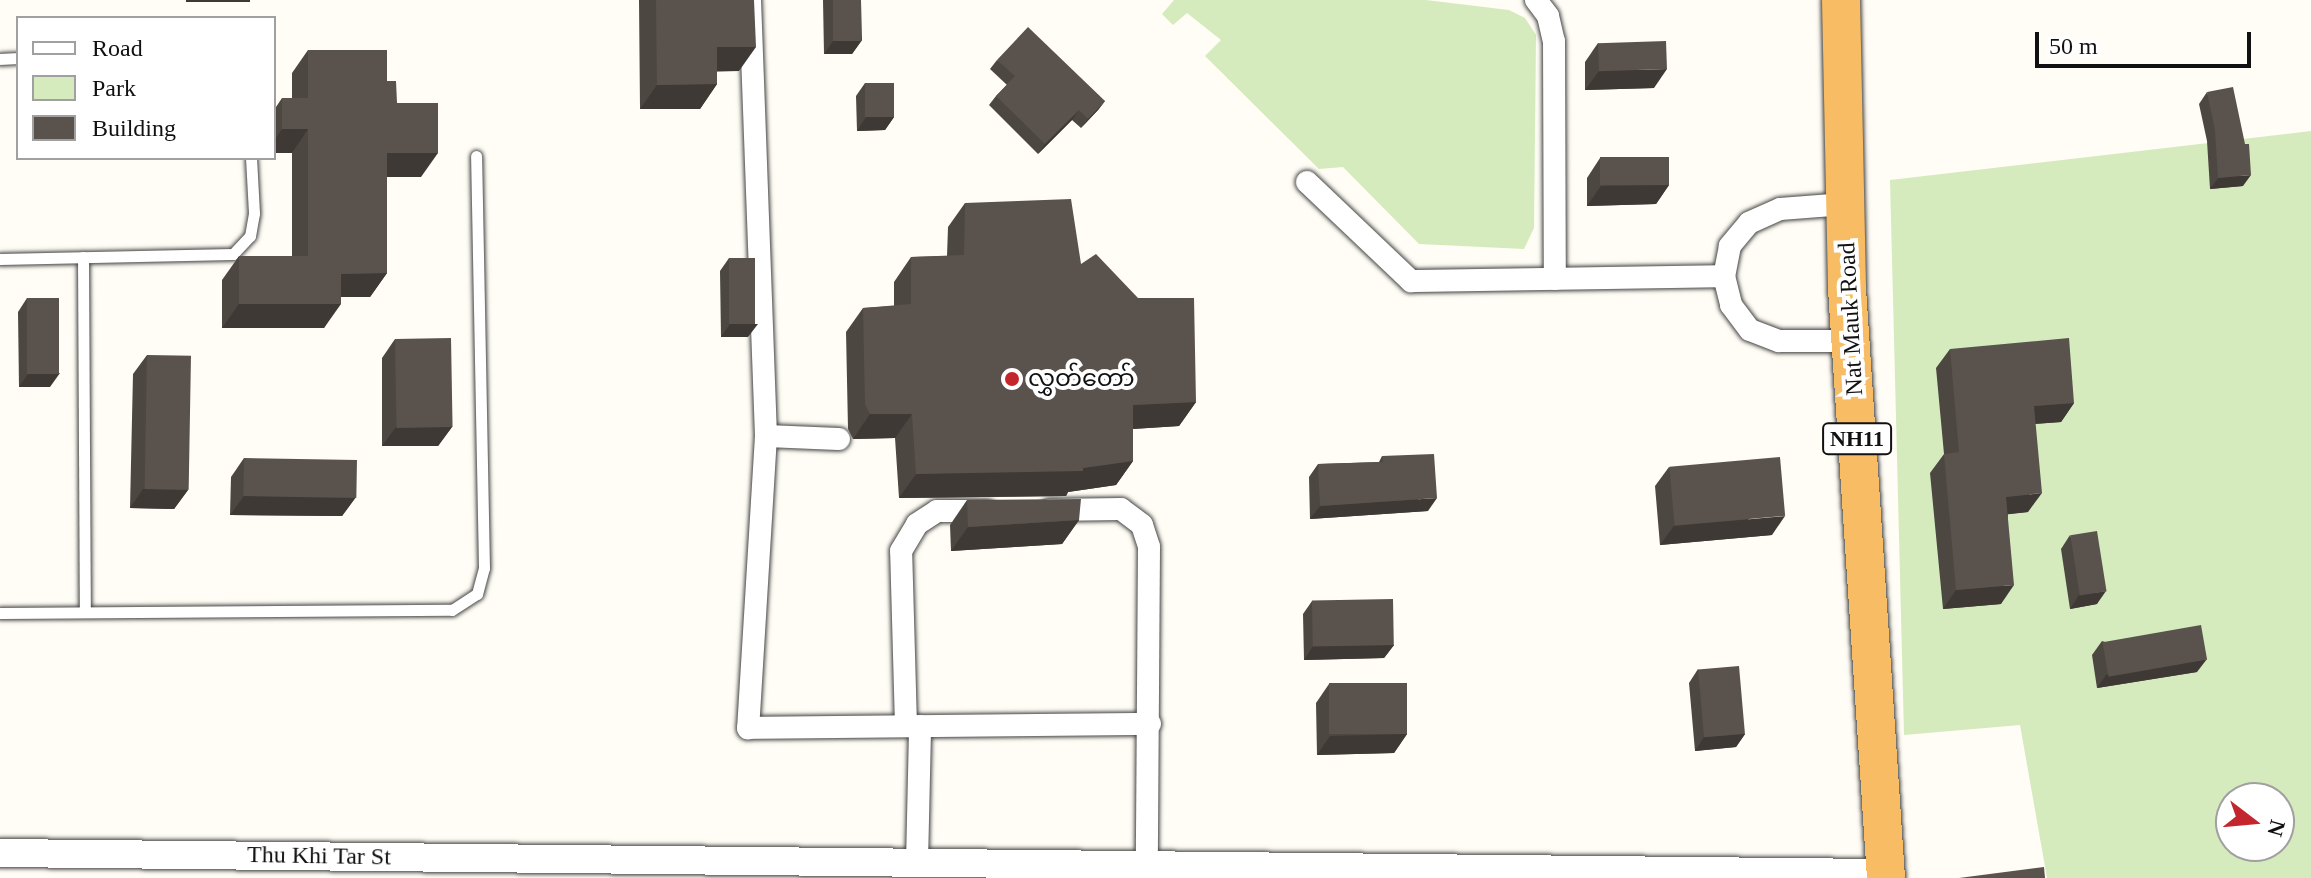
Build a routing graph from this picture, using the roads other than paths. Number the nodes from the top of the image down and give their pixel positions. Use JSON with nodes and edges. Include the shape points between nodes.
{"nodes":[{"id":1,"x":750,"y":0,"type":"edge"},
{"id":2,"x":1536,"y":0,"type":"edge"},
{"id":3,"x":1841,"y":0,"type":"edge"},
{"id":4,"x":476,"y":156,"type":"dead end"},
{"id":5,"x":251,"y":160,"type":"edge"},
{"id":6,"x":1307,"y":182,"type":"dead end"},
{"id":7,"x":1845,"y":204,"type":"junction"},
{"id":8,"x":83,"y":257,"type":"junction"},
{"id":9,"x":0,"y":259,"type":"edge"},
{"id":10,"x":1724,"y":276,"type":"junction"},
{"id":11,"x":1555,"y":279,"type":"junction"},
{"id":12,"x":1851,"y":341,"type":"junction"},
{"id":13,"x":766,"y":436,"type":"junction"},
{"id":14,"x":839,"y":439,"type":"dead end"},
{"id":15,"x":85,"y":610,"type":"junction"},
{"id":16,"x":0,"y":613,"type":"edge"},
{"id":17,"x":1150,"y":724,"type":"junction"},
{"id":18,"x":913,"y":726,"type":"junction"},
{"id":19,"x":0,"y":853,"type":"edge"},
{"id":20,"x":917,"y":863,"type":"junction"},
{"id":21,"x":1147,"y":865,"type":"junction"},
{"id":22,"x":1886,"y":876,"type":"edge"}],
"edges":[{"from":1,"to":13,"type":"street"},
{"from":2,"to":11,"type":"street","via":[[1548,16],[1554,41]]},
{"from":3,"to":7,"type":"highway","name":"Nat Mauk Road","number":"NH11"},
{"from":4,"to":15,"type":"lane","via":[[484,568],[477,594],[452,610]]},
{"from":5,"to":8,"type":"lane","via":[[250,236],[233,254]]},
{"from":6,"to":11,"type":"street","via":[[1411,281]]},
{"from":7,"to":10,"type":"street","via":[[1780,209],[1749,223],[1730,246]]},
{"from":7,"to":12,"type":"highway","name":"Nat Mauk Road","number":"NH11"},
{"from":8,"to":9,"type":"lane"},
{"from":8,"to":15,"type":"lane"},
{"from":10,"to":11,"type":"street"},
{"from":10,"to":12,"type":"street","via":[[1731,305],[1750,330],[1779,341]]},
{"from":12,"to":22,"type":"highway","name":"Nat Mauk Road","number":"NH11"},
{"from":13,"to":14,"type":"street"},
{"from":13,"to":18,"type":"street","via":[[748,728]]},
{"from":15,"to":16,"type":"lane"},
{"from":17,"to":18,"type":"street"},
{"from":17,"to":18,"type":"street","via":[[1149,547],[1142,525],[1121,509],[937,511],[917,524],[901,551]]},
{"from":17,"to":21,"type":"street"},
{"from":18,"to":20,"type":"street"},
{"from":19,"to":20,"type":"street","name":"Thu Khi Tar St"},
{"from":20,"to":21,"type":"street","name":"Thu Khi Tar St"},
{"from":21,"to":22,"type":"street","name":"Thu Khi Tar St"}]}
